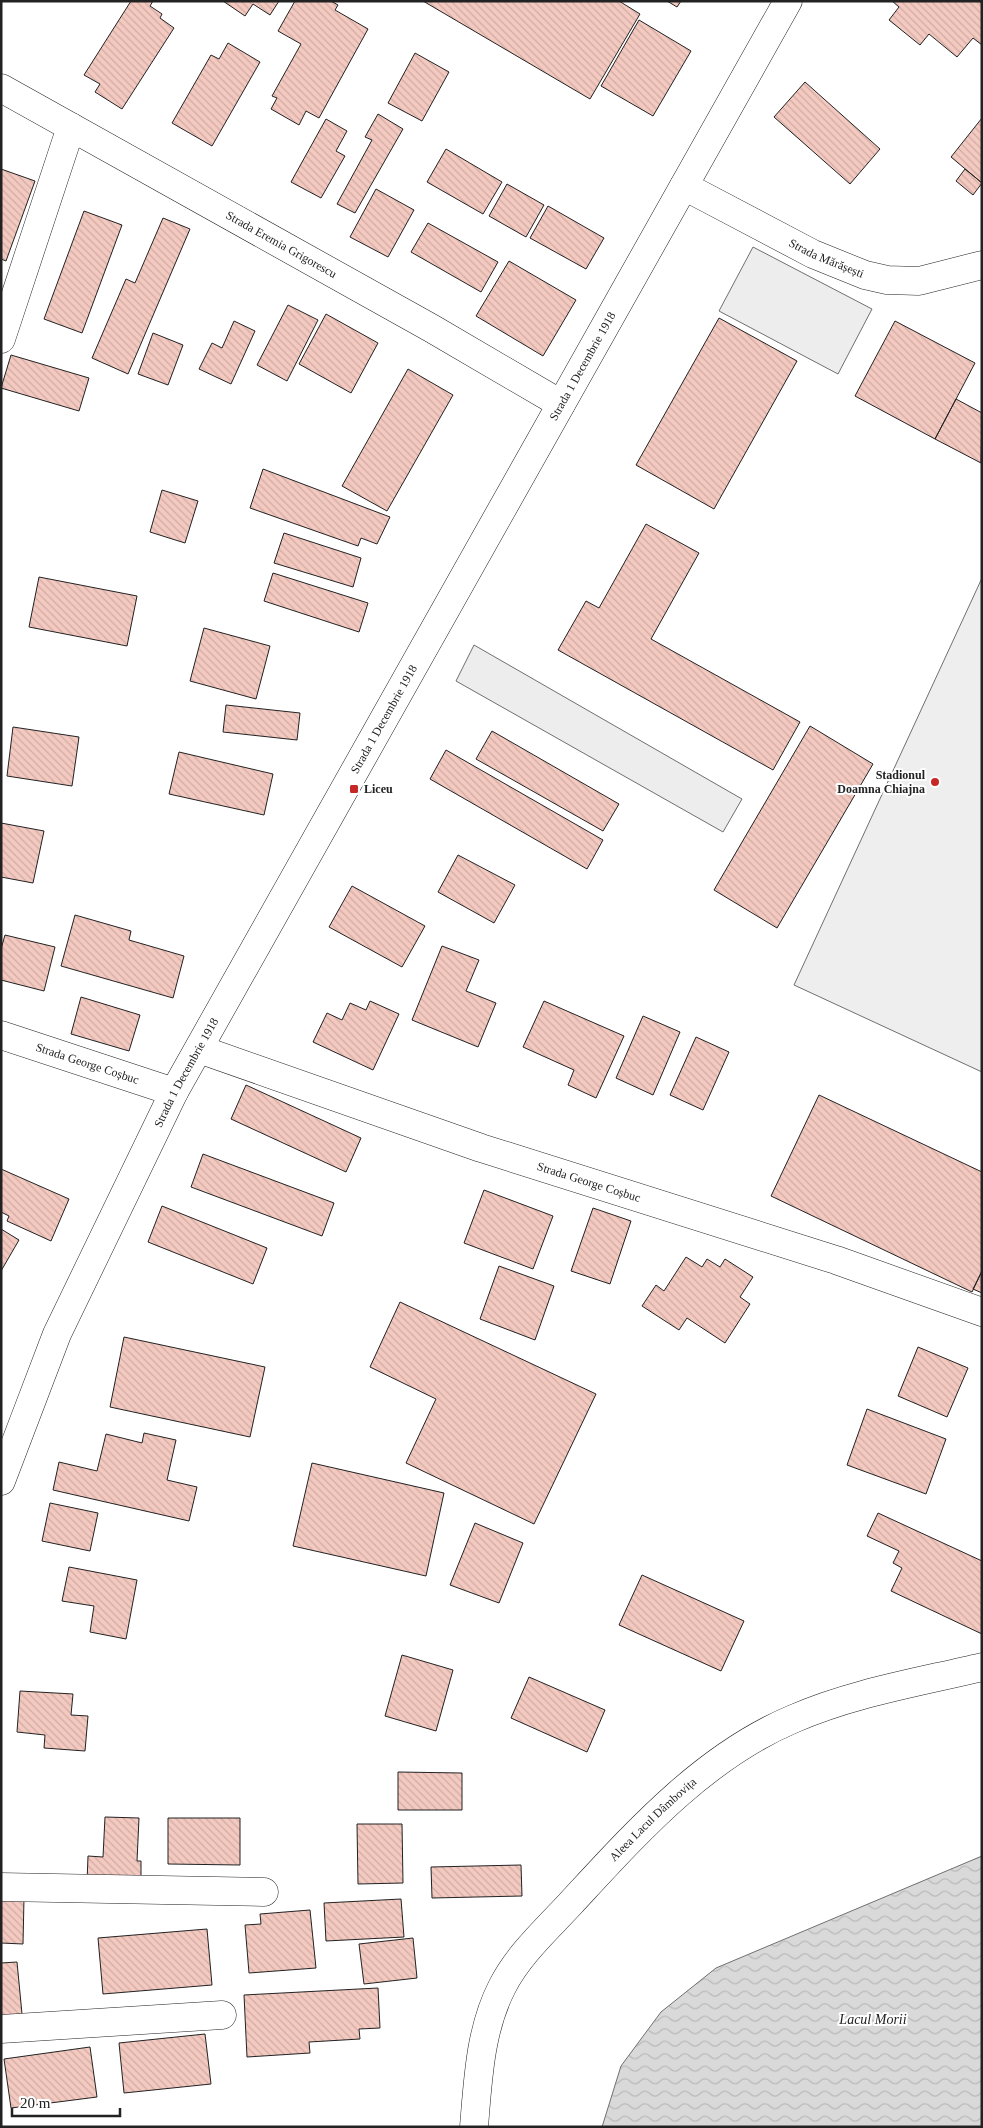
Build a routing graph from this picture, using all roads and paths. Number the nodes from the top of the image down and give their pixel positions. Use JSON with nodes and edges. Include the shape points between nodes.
{"nodes":[{"id":1,"x":788,"y":1,"type":"edge"},
{"id":2,"x":1,"y":88,"type":"edge"},
{"id":3,"x":71,"y":127,"type":"junction"},
{"id":4,"x":684,"y":186,"type":"junction"},
{"id":5,"x":982,"y":265,"type":"edge"},
{"id":6,"x":1,"y":339,"type":"edge"},
{"id":7,"x":561,"y":404,"type":"junction"},
{"id":8,"x":1,"y":1036,"type":"edge"},
{"id":9,"x":199,"y":1050,"type":"junction"},
{"id":10,"x":174,"y":1092,"type":"junction"},
{"id":11,"x":982,"y":1312,"type":"edge"},
{"id":12,"x":1,"y":1481,"type":"edge"},
{"id":13,"x":982,"y":1667,"type":"edge"},
{"id":14,"x":1,"y":1887,"type":"edge"},
{"id":15,"x":264,"y":1892,"type":"dead end"},
{"id":16,"x":222,"y":2015,"type":"dead end"},
{"id":17,"x":1,"y":2029,"type":"edge"},
{"id":18,"x":474,"y":2127,"type":"edge"}],
"edges":[{"from":1,"to":4,"type":"street","name":"Strada 1 Decembrie 1918"},
{"from":2,"to":3,"type":"street","name":"Strada Eremia Grigorescu"},
{"from":3,"to":6,"type":"street"},
{"from":3,"to":7,"type":"street","name":"Strada Eremia Grigorescu"},
{"from":4,"to":5,"type":"street","name":"Strada Mărășești","via":[[813,254],[866,275],[887,280],[919,281]]},
{"from":4,"to":7,"type":"street","name":"Strada 1 Decembrie 1918"},
{"from":7,"to":9,"type":"street","name":"Strada 1 Decembrie 1918"},
{"from":8,"to":10,"type":"street","name":"Strada George Coșbuc"},
{"from":9,"to":10,"type":"street","name":"Strada 1 Decembrie 1918"},
{"from":9,"to":11,"type":"street","name":"Strada George Coșbuc","via":[[481,1148],[836,1260]]},
{"from":10,"to":12,"type":"street","name":"Strada 1 Decembrie 1918","via":[[57,1334]]},
{"from":13,"to":18,"type":"street","name":"Aleea Lacul Dâmbovița","via":[[847,1699],[793,1718],[743,1743],[639,1830],[524,1954],[502,1986],[487,2023]]},
{"from":14,"to":15,"type":"street"},
{"from":16,"to":17,"type":"street"}]}
